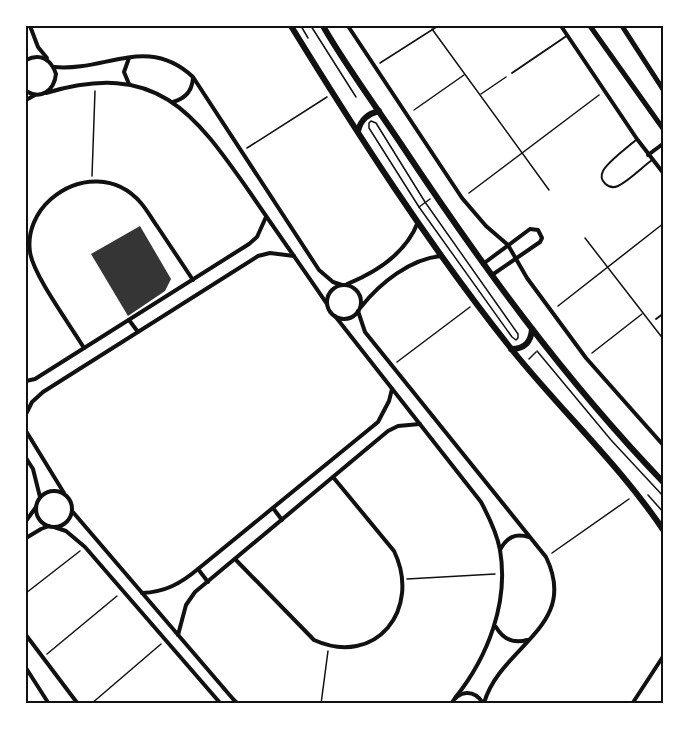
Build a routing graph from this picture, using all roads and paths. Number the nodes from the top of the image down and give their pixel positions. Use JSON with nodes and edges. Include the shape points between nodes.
{"nodes":[{"id":1,"x":30,"y":26,"type":"edge"},
{"id":2,"x":291,"y":26,"type":"edge"},
{"id":3,"x":312,"y":26,"type":"edge"},
{"id":4,"x":323,"y":26,"type":"edge"},
{"id":5,"x":348,"y":26,"type":"edge"},
{"id":6,"x":438,"y":26,"type":"edge"},
{"id":7,"x":561,"y":26,"type":"edge"},
{"id":8,"x":590,"y":26,"type":"edge"},
{"id":9,"x":622,"y":26,"type":"edge"},
{"id":10,"x":432,"y":29,"type":"junction"},
{"id":11,"x":567,"y":35,"type":"junction"},
{"id":12,"x":130,"y":58,"type":"junction"},
{"id":13,"x":26,"y":60,"type":"edge"},
{"id":14,"x":49,"y":61,"type":"junction"},
{"id":15,"x":54,"y":66,"type":"junction"},
{"id":16,"x":374,"y":66,"type":"junction"},
{"id":17,"x":512,"y":73,"type":"joint"},
{"id":18,"x":465,"y":75,"type":"junction"},
{"id":19,"x":193,"y":77,"type":"junction"},
{"id":20,"x":95,"y":83,"type":"junction"},
{"id":21,"x":130,"y":86,"type":"junction"},
{"id":22,"x":366,"y":91,"type":"junction"},
{"id":23,"x":605,"y":91,"type":"junction"},
{"id":24,"x":663,"y":91,"type":"edge"},
{"id":25,"x":26,"y":92,"type":"edge"},
{"id":26,"x":46,"y":93,"type":"junction"},
{"id":27,"x":333,"y":94,"type":"junction"},
{"id":28,"x":35,"y":95,"type":"junction"},
{"id":29,"x":480,"y":95,"type":"junction"},
{"id":30,"x":26,"y":100,"type":"edge"},
{"id":31,"x":173,"y":103,"type":"junction"},
{"id":32,"x":379,"y":111,"type":"junction"},
{"id":33,"x":406,"y":114,"type":"junction"},
{"id":34,"x":663,"y":130,"type":"edge"},
{"id":35,"x":358,"y":131,"type":"junction"},
{"id":36,"x":637,"y":139,"type":"junction"},
{"id":37,"x":663,"y":143,"type":"edge"},
{"id":38,"x":242,"y":152,"type":"junction"},
{"id":39,"x":522,"y":153,"type":"junction"},
{"id":40,"x":648,"y":154,"type":"junction"},
{"id":41,"x":652,"y":160,"type":"junction"},
{"id":42,"x":663,"y":174,"type":"edge"},
{"id":43,"x":91,"y":180,"type":"junction"},
{"id":44,"x":549,"y":190,"type":"dead end"},
{"id":45,"x":435,"y":195,"type":"junction"},
{"id":46,"x":462,"y":198,"type":"junction"},
{"id":47,"x":425,"y":202,"type":"junction"},
{"id":48,"x":419,"y":207,"type":"junction"},
{"id":49,"x":266,"y":217,"type":"junction"},
{"id":50,"x":418,"y":221,"type":"junction"},
{"id":51,"x":663,"y":223,"type":"edge"},
{"id":52,"x":585,"y":238,"type":"dead end"},
{"id":53,"x":508,"y":245,"type":"junction"},
{"id":54,"x":294,"y":256,"type":"junction"},
{"id":55,"x":442,"y":256,"type":"junction"},
{"id":56,"x":517,"y":258,"type":"junction"},
{"id":57,"x":483,"y":264,"type":"junction"},
{"id":58,"x":607,"y":268,"type":"junction"},
{"id":59,"x":492,"y":275,"type":"junction"},
{"id":60,"x":193,"y":280,"type":"junction"},
{"id":61,"x":344,"y":285,"type":"junction"},
{"id":62,"x":477,"y":303,"type":"junction"},
{"id":63,"x":327,"y":304,"type":"junction"},
{"id":64,"x":359,"y":309,"type":"junction"},
{"id":65,"x":551,"y":311,"type":"junction"},
{"id":66,"x":663,"y":313,"type":"edge"},
{"id":67,"x":642,"y":314,"type":"junction"},
{"id":68,"x":335,"y":316,"type":"junction"},
{"id":69,"x":656,"y":319,"type":"dead end"},
{"id":70,"x":129,"y":320,"type":"junction"},
{"id":71,"x":532,"y":329,"type":"junction"},
{"id":72,"x":138,"y":332,"type":"junction"},
{"id":73,"x":663,"y":340,"type":"edge"},
{"id":74,"x":84,"y":348,"type":"junction"},
{"id":75,"x":511,"y":349,"type":"junction"},
{"id":76,"x":586,"y":357,"type":"junction"},
{"id":77,"x":524,"y":363,"type":"junction"},
{"id":78,"x":392,"y":366,"type":"junction"},
{"id":79,"x":26,"y":381,"type":"edge"},
{"id":80,"x":392,"y":388,"type":"junction"},
{"id":81,"x":26,"y":414,"type":"edge"},
{"id":82,"x":420,"y":424,"type":"junction"},
{"id":83,"x":26,"y":431,"type":"edge"},
{"id":84,"x":663,"y":446,"type":"edge"},
{"id":85,"x":26,"y":458,"type":"edge"},
{"id":86,"x":333,"y":477,"type":"junction"},
{"id":87,"x":663,"y":483,"type":"edge"},
{"id":88,"x":637,"y":493,"type":"junction"},
{"id":89,"x":64,"y":494,"type":"junction"},
{"id":90,"x":663,"y":496,"type":"edge"},
{"id":91,"x":40,"y":497,"type":"junction"},
{"id":92,"x":36,"y":506,"type":"junction"},
{"id":93,"x":273,"y":508,"type":"junction"},
{"id":94,"x":72,"y":511,"type":"junction"},
{"id":95,"x":282,"y":520,"type":"junction"},
{"id":96,"x":26,"y":521,"type":"edge"},
{"id":97,"x":52,"y":527,"type":"junction"},
{"id":98,"x":663,"y":531,"type":"edge"},
{"id":99,"x":530,"y":537,"type":"junction"},
{"id":100,"x":26,"y":538,"type":"edge"},
{"id":101,"x":85,"y":547,"type":"junction"},
{"id":102,"x":500,"y":550,"type":"junction"},
{"id":103,"x":546,"y":558,"type":"junction"},
{"id":104,"x":235,"y":559,"type":"junction"},
{"id":105,"x":198,"y":569,"type":"junction"},
{"id":106,"x":501,"y":574,"type":"junction"},
{"id":107,"x":403,"y":579,"type":"junction"},
{"id":108,"x":208,"y":582,"type":"junction"},
{"id":109,"x":123,"y":591,"type":"junction"},
{"id":110,"x":26,"y":593,"type":"edge"},
{"id":111,"x":142,"y":593,"type":"junction"},
{"id":112,"x":495,"y":626,"type":"junction"},
{"id":113,"x":26,"y":635,"type":"edge"},
{"id":114,"x":178,"y":635,"type":"junction"},
{"id":115,"x":529,"y":639,"type":"junction"},
{"id":116,"x":166,"y":640,"type":"junction"},
{"id":117,"x":329,"y":647,"type":"junction"},
{"id":118,"x":663,"y":655,"type":"edge"},
{"id":119,"x":42,"y":658,"type":"junction"},
{"id":120,"x":26,"y":668,"type":"edge"},
{"id":121,"x":455,"y":698,"type":"junction"},
{"id":122,"x":663,"y":701,"type":"edge"},
{"id":123,"x":451,"y":703,"type":"edge"},
{"id":124,"x":484,"y":703,"type":"edge"},
{"id":125,"x":49,"y":704,"type":"edge"},
{"id":126,"x":78,"y":704,"type":"edge"},
{"id":127,"x":91,"y":704,"type":"edge"},
{"id":128,"x":221,"y":704,"type":"edge"},
{"id":129,"x":238,"y":704,"type":"edge"},
{"id":130,"x":321,"y":704,"type":"edge"},
{"id":131,"x":632,"y":704,"type":"edge"},
{"id":132,"x":660,"y":704,"type":"edge"}],
"edges":[{"from":1,"to":14,"type":"street"},
{"from":2,"to":27,"type":"main road"},
{"from":3,"to":22,"type":"path","via":[[356,97]]},
{"from":4,"to":22,"type":"main road"},
{"from":5,"to":16,"type":"street"},
{"from":6,"to":10,"type":"path"},
{"from":7,"to":11,"type":"street"},
{"from":8,"to":34,"type":"street"},
{"from":9,"to":24,"type":"street"},
{"from":10,"to":16,"type":"path"},
{"from":10,"to":18,"type":"path"},
{"from":11,"to":17,"type":"lane"},
{"from":11,"to":23,"type":"street"},
{"from":12,"to":15,"type":"street","via":[[75,68]]},
{"from":12,"to":19,"type":"street","via":[[157,56],[171,60]]},
{"from":12,"to":21,"type":"street","via":[[124,72]]},
{"from":13,"to":14,"type":"street","via":[[34,56]]},
{"from":14,"to":15,"type":"street"},
{"from":15,"to":26,"type":"street","via":[[55,81]]},
{"from":16,"to":33,"type":"street"},
{"from":17,"to":29,"type":"path"},
{"from":18,"to":29,"type":"path"},
{"from":18,"to":33,"type":"path"},
{"from":19,"to":31,"type":"street","via":[[188,94]]},
{"from":19,"to":38,"type":"street"},
{"from":20,"to":21,"type":"street"},
{"from":20,"to":26,"type":"street"},
{"from":20,"to":43,"type":"path"},
{"from":21,"to":31,"type":"street"},
{"from":22,"to":32,"type":"main road"},
{"from":23,"to":36,"type":"street"},
{"from":23,"to":39,"type":"path"},
{"from":25,"to":28,"type":"street"},
{"from":26,"to":28,"type":"street"},
{"from":27,"to":35,"type":"main road"},
{"from":27,"to":38,"type":"path"},
{"from":28,"to":30,"type":"street"},
{"from":29,"to":39,"type":"path"},
{"from":31,"to":49,"type":"street","via":[[206,132]]},
{"from":32,"to":35,"type":"main road","via":[[362,120]]},
{"from":32,"to":45,"type":"main road"},
{"from":33,"to":46,"type":"street"},
{"from":35,"to":50,"type":"main road"},
{"from":36,"to":40,"type":"street"},
{"from":36,"to":41,"type":"lane","via":[[602,172],[606,185],[619,185]]},
{"from":37,"to":40,"type":"street"},
{"from":38,"to":61,"type":"street","via":[[319,270],[333,282]]},
{"from":39,"to":44,"type":"path"},
{"from":39,"to":46,"type":"path"},
{"from":40,"to":41,"type":"street"},
{"from":41,"to":42,"type":"street"},
{"from":43,"to":60,"type":"street","via":[[110,183],[141,203]]},
{"from":43,"to":74,"type":"street","via":[[74,184],[52,199],[35,219],[30,236],[35,269]]},
{"from":45,"to":47,"type":"path"},
{"from":45,"to":57,"type":"main road"},
{"from":46,"to":53,"type":"street"},
{"from":47,"to":48,"type":"path"},
{"from":47,"to":48,"type":"path","via":[[376,123],[370,121],[369,128]]},
{"from":47,"to":48,"type":"path","via":[[518,339],[512,337]]},
{"from":49,"to":54,"type":"street"},
{"from":49,"to":60,"type":"street","via":[[257,237],[249,244]]},
{"from":50,"to":55,"type":"main road"},
{"from":50,"to":61,"type":"street","via":[[399,254]]},
{"from":51,"to":58,"type":"path"},
{"from":52,"to":58,"type":"path"},
{"from":53,"to":56,"type":"street"},
{"from":53,"to":56,"type":"street","via":[[530,229],[541,234],[540,242]]},
{"from":53,"to":57,"type":"street"},
{"from":54,"to":63,"type":"street"},
{"from":54,"to":72,"type":"street","via":[[258,256]]},
{"from":55,"to":62,"type":"main road"},
{"from":55,"to":64,"type":"street","via":[[408,267],[370,294]]},
{"from":56,"to":59,"type":"street"},
{"from":56,"to":65,"type":"street"},
{"from":57,"to":59,"type":"main road"},
{"from":58,"to":65,"type":"path"},
{"from":58,"to":67,"type":"path"},
{"from":59,"to":71,"type":"main road"},
{"from":60,"to":70,"type":"street"},
{"from":61,"to":63,"type":"street","via":[[331,291]]},
{"from":61,"to":64,"type":"street","via":[[358,293]]},
{"from":62,"to":75,"type":"main road"},
{"from":62,"to":78,"type":"path"},
{"from":63,"to":68,"type":"street"},
{"from":64,"to":68,"type":"street","via":[[348,318]]},
{"from":64,"to":78,"type":"street","via":[[366,332]]},
{"from":65,"to":76,"type":"street"},
{"from":66,"to":69,"type":"lane"},
{"from":67,"to":73,"type":"path"},
{"from":67,"to":76,"type":"path"},
{"from":68,"to":80,"type":"street"},
{"from":70,"to":72,"type":"street"},
{"from":70,"to":74,"type":"street"},
{"from":71,"to":75,"type":"main road","via":[[524,347]]},
{"from":71,"to":87,"type":"main road"},
{"from":72,"to":81,"type":"street","via":[[43,392]]},
{"from":74,"to":79,"type":"street"},
{"from":75,"to":77,"type":"main road"},
{"from":76,"to":84,"type":"street"},
{"from":77,"to":88,"type":"main road"},
{"from":77,"to":90,"type":"path","via":[[537,351]]},
{"from":78,"to":99,"type":"street"},
{"from":80,"to":82,"type":"street"},
{"from":80,"to":93,"type":"street","via":[[378,422]]},
{"from":82,"to":86,"type":"street","via":[[388,431]]},
{"from":82,"to":102,"type":"street","via":[[481,502]]},
{"from":83,"to":89,"type":"street"},
{"from":85,"to":91,"type":"street"},
{"from":86,"to":95,"type":"street"},
{"from":86,"to":107,"type":"street","via":[[393,551]]},
{"from":88,"to":98,"type":"main road"},
{"from":88,"to":103,"type":"path"},
{"from":89,"to":91,"type":"street","via":[[52,491]]},
{"from":89,"to":94,"type":"street","via":[[71,501]]},
{"from":91,"to":92,"type":"street"},
{"from":92,"to":96,"type":"street"},
{"from":92,"to":97,"type":"street","via":[[39,519]]},
{"from":93,"to":95,"type":"street"},
{"from":93,"to":105,"type":"street"},
{"from":94,"to":97,"type":"street","via":[[66,522]]},
{"from":94,"to":111,"type":"street"},
{"from":95,"to":104,"type":"street"},
{"from":97,"to":100,"type":"street"},
{"from":97,"to":101,"type":"street","via":[[66,531]]},
{"from":99,"to":102,"type":"street","via":[[512,536]]},
{"from":99,"to":103,"type":"street"},
{"from":101,"to":109,"type":"street"},
{"from":101,"to":110,"type":"path"},
{"from":102,"to":106,"type":"street"},
{"from":103,"to":115,"type":"street","via":[[555,580],[554,604],[547,619]]},
{"from":104,"to":108,"type":"street"},
{"from":104,"to":117,"type":"street","via":[[302,629]]},
{"from":105,"to":108,"type":"street"},
{"from":105,"to":111,"type":"street","via":[[171,588]]},
{"from":106,"to":107,"type":"path"},
{"from":106,"to":112,"type":"street"},
{"from":107,"to":117,"type":"street","via":[[402,602],[392,624],[374,639],[352,648]]},
{"from":108,"to":114,"type":"street","via":[[186,605]]},
{"from":109,"to":116,"type":"street"},
{"from":109,"to":119,"type":"path"},
{"from":111,"to":114,"type":"street"},
{"from":112,"to":115,"type":"street","via":[[509,640]]},
{"from":112,"to":121,"type":"street"},
{"from":113,"to":119,"type":"street"},
{"from":114,"to":129,"type":"street"},
{"from":115,"to":124,"type":"street","via":[[492,682]]},
{"from":116,"to":127,"type":"path"},
{"from":116,"to":128,"type":"street"},
{"from":117,"to":130,"type":"path"},
{"from":118,"to":131,"type":"street"},
{"from":119,"to":126,"type":"street"},
{"from":120,"to":125,"type":"street"},
{"from":121,"to":123,"type":"street"},
{"from":121,"to":124,"type":"street","via":[[467,692]]},
{"from":122,"to":132,"type":"street"}]}
